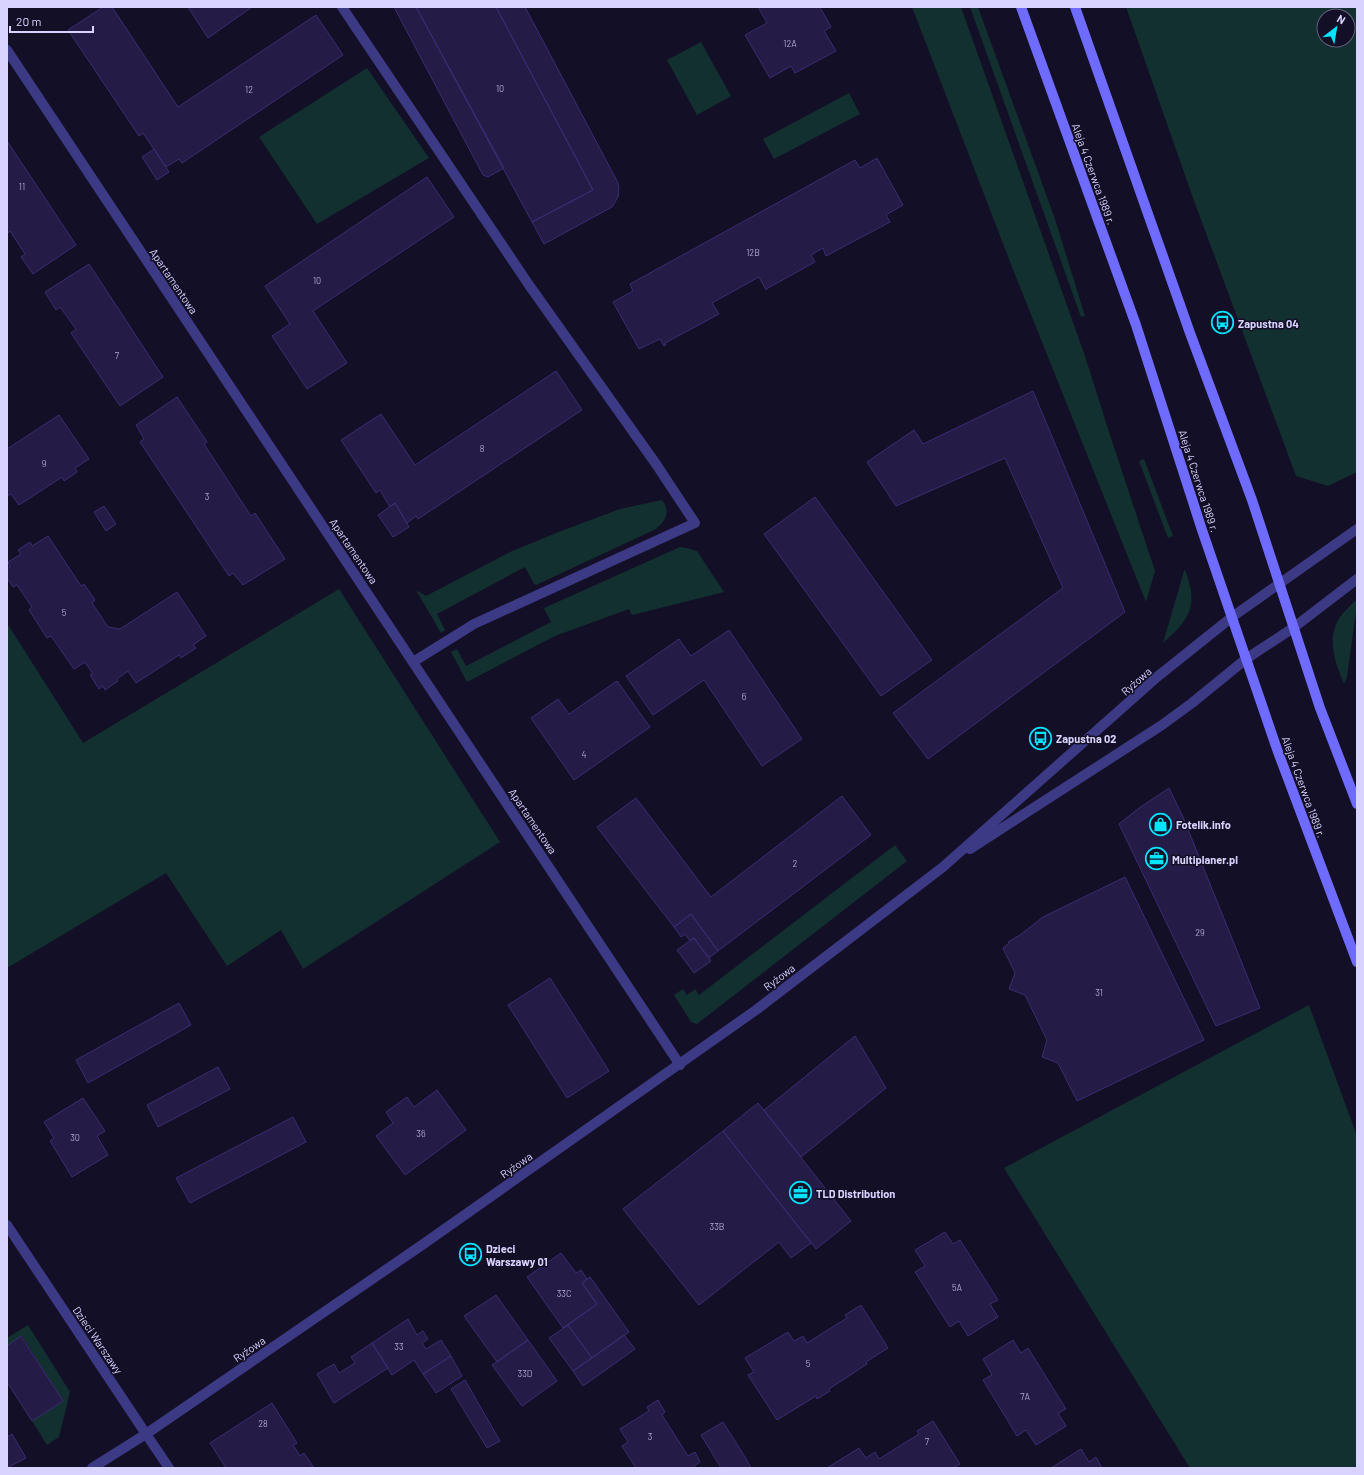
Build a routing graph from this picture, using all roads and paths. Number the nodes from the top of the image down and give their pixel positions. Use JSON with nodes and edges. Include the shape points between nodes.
{"nodes":[{"id":1,"x":342,"y":7,"type":"edge"},
{"id":2,"x":1021,"y":7,"type":"edge"},
{"id":3,"x":1075,"y":7,"type":"edge"},
{"id":4,"x":7,"y":50,"type":"edge"},
{"id":5,"x":1357,"y":529,"type":"edge"},
{"id":6,"x":1357,"y":579,"type":"edge"},
{"id":7,"x":1279,"y":584,"type":"junction"},
{"id":8,"x":1232,"y":617,"type":"junction"},
{"id":9,"x":1293,"y":628,"type":"junction"},
{"id":10,"x":1246,"y":659,"type":"junction"},
{"id":11,"x":412,"y":662,"type":"junction"},
{"id":12,"x":1357,"y":804,"type":"edge"},
{"id":13,"x":943,"y":867,"type":"junction"},
{"id":14,"x":1357,"y":962,"type":"edge"},
{"id":15,"x":680,"y":1065,"type":"junction"},
{"id":16,"x":7,"y":1225,"type":"edge"},
{"id":17,"x":146,"y":1434,"type":"junction"},
{"id":18,"x":92,"y":1468,"type":"edge"},
{"id":19,"x":170,"y":1468,"type":"edge"}],
"edges":[{"from":1,"to":11,"type":"street","via":[[529,285],[695,523],[474,624]]},
{"from":2,"to":8,"type":"main road","name":"Aleja 4 Czerwca 1989 r.","via":[[1136,326]]},
{"from":3,"to":7,"type":"main road","via":[[1252,500]]},
{"from":4,"to":11,"type":"street","name":"Apartamentowa"},
{"from":5,"to":7,"type":"street","name":"Ryżowa"},
{"from":6,"to":9,"type":"street","name":"Ryżowa"},
{"from":7,"to":8,"type":"street","name":"Ryżowa"},
{"from":7,"to":9,"type":"main road"},
{"from":8,"to":10,"type":"main road","name":"Aleja 4 Czerwca 1989 r."},
{"from":8,"to":13,"type":"street","name":"Ryżowa","via":[[1157,677]]},
{"from":9,"to":10,"type":"street","name":"Ryżowa"},
{"from":9,"to":12,"type":"main road"},
{"from":10,"to":13,"type":"street","name":"Ryżowa","via":[[1162,725]]},
{"from":10,"to":14,"type":"main road","name":"Aleja 4 Czerwca 1989 r."},
{"from":11,"to":15,"type":"street","name":"Apartamentowa"},
{"from":13,"to":15,"type":"street","name":"Ryżowa"},
{"from":15,"to":17,"type":"street","name":"Ryżowa"},
{"from":16,"to":17,"type":"street","name":"Dzieci Warszawy"},
{"from":17,"to":18,"type":"street","name":"Ryżowa"},
{"from":17,"to":19,"type":"street","name":"Dzieci Warszawy"}]}
